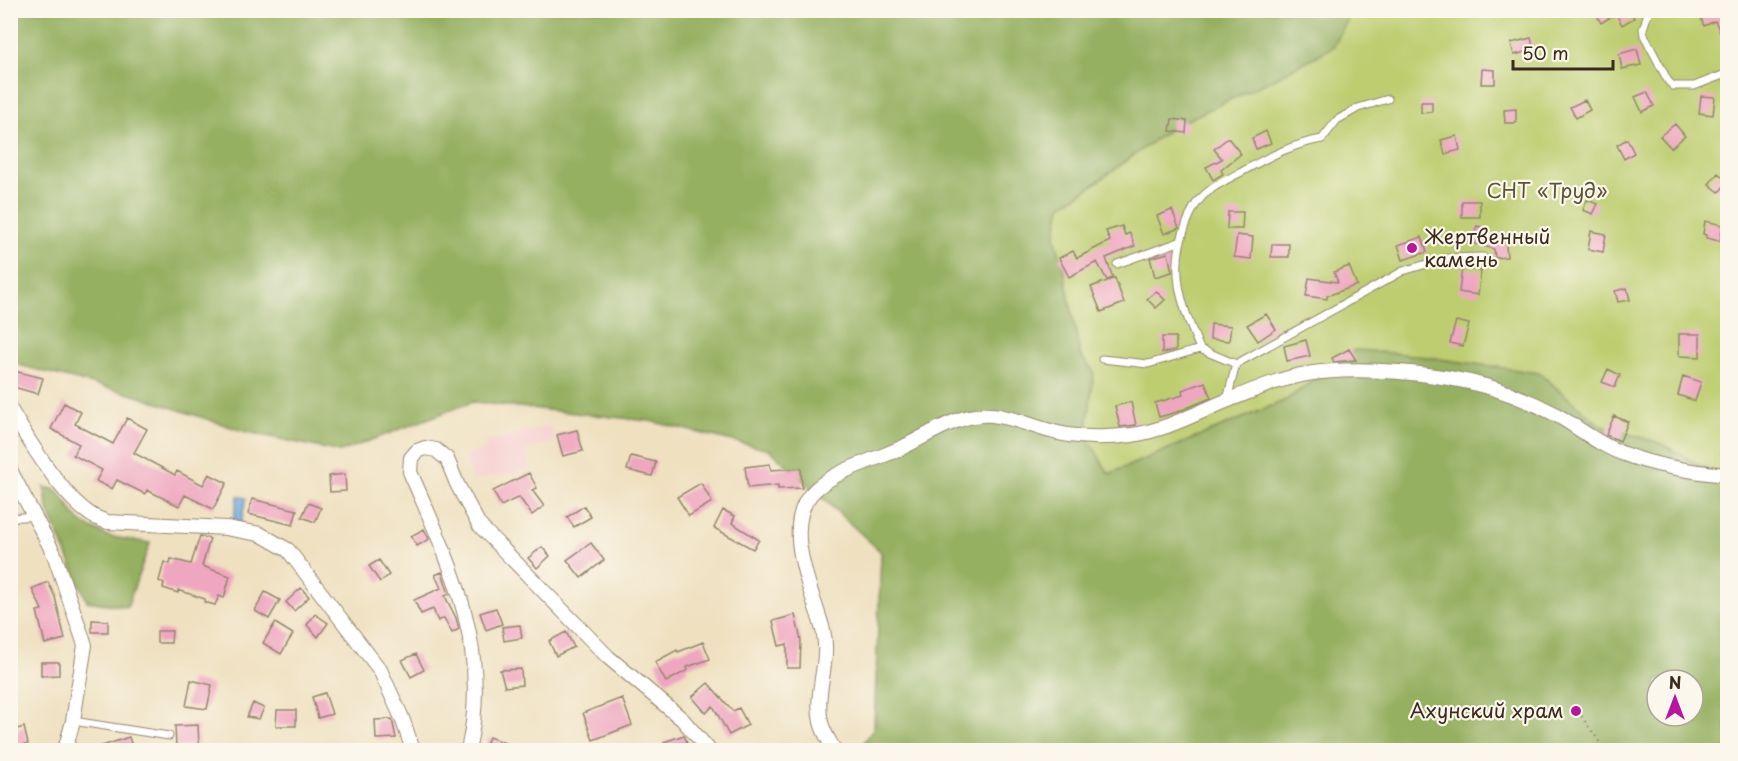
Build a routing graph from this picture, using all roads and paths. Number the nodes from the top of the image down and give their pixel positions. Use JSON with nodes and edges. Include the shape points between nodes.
{"nodes":[{"id":1,"x":1649,"y":10,"type":"edge"},
{"id":2,"x":1728,"y":73,"type":"edge"},
{"id":3,"x":1388,"y":99,"type":"dead end"},
{"id":4,"x":1179,"y":242,"type":"junction"},
{"id":5,"x":1483,"y":257,"type":"dead end"},
{"id":6,"x":1117,"y":264,"type":"dead end"},
{"id":7,"x":1200,"y":349,"type":"junction"},
{"id":8,"x":1102,"y":359,"type":"dead end"},
{"id":9,"x":1236,"y":364,"type":"junction"},
{"id":10,"x":1227,"y":400,"type":"junction"},
{"id":11,"x":10,"y":409,"type":"edge"},
{"id":12,"x":10,"y":470,"type":"edge"},
{"id":13,"x":1728,"y":475,"type":"edge"},
{"id":14,"x":35,"y":516,"type":"junction"},
{"id":15,"x":10,"y":518,"type":"edge"},
{"id":16,"x":1578,"y":711,"type":"dead end"},
{"id":17,"x":73,"y":721,"type":"junction"},
{"id":18,"x":169,"y":736,"type":"dead end"},
{"id":19,"x":65,"y":750,"type":"edge"},
{"id":20,"x":413,"y":750,"type":"edge"},
{"id":21,"x":468,"y":750,"type":"edge"},
{"id":22,"x":709,"y":750,"type":"edge"},
{"id":23,"x":834,"y":750,"type":"edge"},
{"id":24,"x":1605,"y":750,"type":"edge"}],
"edges":[{"from":1,"to":2,"type":"lane","via":[[1644,35],[1673,86],[1694,86]]},
{"from":3,"to":4,"type":"lane","via":[[1358,108],[1337,120],[1322,139],[1281,151],[1213,188],[1201,197]]},
{"from":4,"to":6,"type":"lane"},
{"from":4,"to":7,"type":"lane","via":[[1176,262],[1183,307]]},
{"from":5,"to":9,"type":"lane","via":[[1447,258],[1403,271]]},
{"from":7,"to":8,"type":"lane","via":[[1148,364]]},
{"from":7,"to":9,"type":"lane"},
{"from":9,"to":10,"type":"lane"},
{"from":10,"to":13,"type":"street","via":[[1306,374],[1405,372],[1451,378],[1521,399],[1623,454],[1667,467]]},
{"from":10,"to":23,"type":"street","via":[[1158,430],[1105,437],[1059,433],[989,415],[973,417],[836,476],[817,488],[807,498],[799,534],[802,564],[825,637],[819,692],[821,723]]},
{"from":11,"to":20,"type":"street","via":[[50,471],[90,514],[108,522],[226,528],[260,534],[288,550],[381,670]]},
{"from":12,"to":14,"type":"street"},
{"from":14,"to":15,"type":"lane"},
{"from":14,"to":17,"type":"street","via":[[54,554],[85,645]]},
{"from":16,"to":24,"type":"path"},
{"from":17,"to":18,"type":"lane"},
{"from":17,"to":19,"type":"street"},
{"from":21,"to":22,"type":"street","via":[[474,715],[471,637],[458,584],[410,472],[411,458],[425,448],[436,450],[447,459],[479,525],[608,657],[682,719]]}]}
